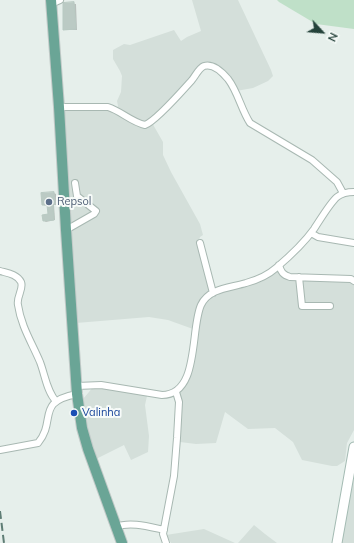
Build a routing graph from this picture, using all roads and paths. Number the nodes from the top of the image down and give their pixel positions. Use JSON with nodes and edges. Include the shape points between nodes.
{"nodes":[{"id":1,"x":54,"y":2,"type":"edge"},
{"id":2,"x":59,"y":107,"type":"junction"},
{"id":3,"x":75,"y":183,"type":"dead end"},
{"id":4,"x":354,"y":192,"type":"edge"},
{"id":5,"x":343,"y":193,"type":"junction"},
{"id":6,"x":66,"y":230,"type":"junction"},
{"id":7,"x":311,"y":233,"type":"junction"},
{"id":8,"x":200,"y":242,"type":"dead end"},
{"id":9,"x":354,"y":244,"type":"edge"},
{"id":10,"x":279,"y":265,"type":"junction"},
{"id":11,"x":0,"y":270,"type":"edge"},
{"id":12,"x":299,"y":277,"type":"junction"},
{"id":13,"x":354,"y":281,"type":"edge"},
{"id":14,"x":213,"y":293,"type":"junction"},
{"id":15,"x":330,"y":306,"type":"dead end"},
{"id":16,"x":77,"y":390,"type":"junction"},
{"id":17,"x":176,"y":392,"type":"junction"},
{"id":18,"x":56,"y":401,"type":"junction"},
{"id":19,"x":354,"y":447,"type":"edge"},
{"id":20,"x":1,"y":450,"type":"edge"},
{"id":21,"x":116,"y":527,"type":"junction"},
{"id":22,"x":164,"y":530,"type":"junction"},
{"id":23,"x":122,"y":543,"type":"edge"},
{"id":24,"x":166,"y":543,"type":"edge"},
{"id":25,"x":337,"y":543,"type":"edge"}],
"edges":[{"from":1,"to":2,"type":"main road"},
{"from":2,"to":5,"type":"street","via":[[108,107],[146,125],[206,65],[220,71],[230,82],[250,123],[317,164],[337,182]]},
{"from":2,"to":6,"type":"main road"},
{"from":3,"to":6,"type":"street","via":[[77,196],[96,210],[94,214]]},
{"from":4,"to":5,"type":"street"},
{"from":5,"to":7,"type":"street","via":[[334,199]]},
{"from":6,"to":16,"type":"main road"},
{"from":7,"to":9,"type":"street","via":[[318,237]]},
{"from":7,"to":10,"type":"street"},
{"from":8,"to":14,"type":"street"},
{"from":10,"to":12,"type":"street","via":[[285,275]]},
{"from":10,"to":14,"type":"street","via":[[257,280]]},
{"from":11,"to":18,"type":"street","via":[[16,276],[22,284],[18,308],[51,396]]},
{"from":12,"to":13,"type":"street"},
{"from":12,"to":15,"type":"street","via":[[302,306]]},
{"from":14,"to":17,"type":"street","via":[[204,300],[198,314],[190,364],[185,379]]},
{"from":16,"to":17,"type":"street","via":[[101,385],[162,395]]},
{"from":16,"to":18,"type":"street"},
{"from":16,"to":21,"type":"main road","via":[[82,428]]},
{"from":17,"to":22,"type":"street","via":[[179,402],[178,438]]},
{"from":18,"to":20,"type":"street","via":[[51,407],[42,439],[38,443]]},
{"from":19,"to":25,"type":"street"},
{"from":21,"to":22,"type":"street","via":[[126,525]]},
{"from":21,"to":23,"type":"main road"},
{"from":22,"to":24,"type":"street"}]}
